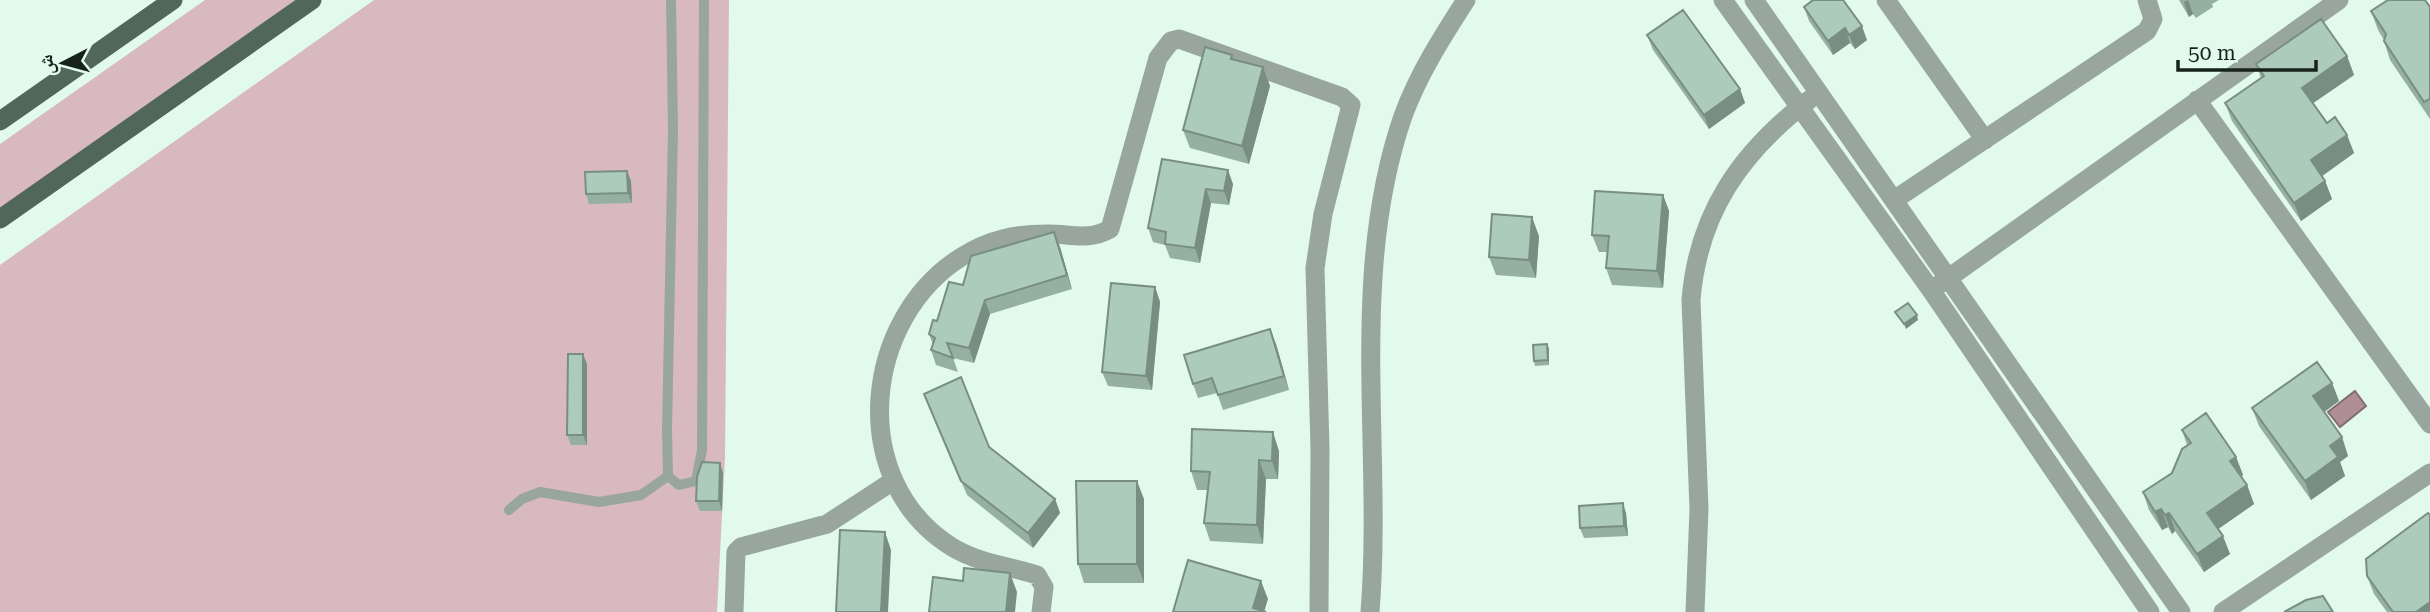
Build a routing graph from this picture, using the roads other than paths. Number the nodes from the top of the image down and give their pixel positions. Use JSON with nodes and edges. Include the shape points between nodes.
{"nodes":[{"id":1,"x":173,"y":0,"type":"edge"},
{"id":2,"x":312,"y":0,"type":"edge"},
{"id":3,"x":671,"y":0,"type":"edge"},
{"id":4,"x":704,"y":0,"type":"edge"},
{"id":5,"x":1466,"y":0,"type":"edge"},
{"id":6,"x":1723,"y":0,"type":"edge"},
{"id":7,"x":1754,"y":0,"type":"edge"},
{"id":8,"x":2147,"y":0,"type":"edge"},
{"id":9,"x":2339,"y":0,"type":"edge"},
{"id":10,"x":1891,"y":2,"type":"edge"},
{"id":11,"x":1818,"y":93,"type":"junction"},
{"id":12,"x":2197,"y":100,"type":"junction"},
{"id":13,"x":1800,"y":107,"type":"junction"},
{"id":14,"x":0,"y":121,"type":"edge"},
{"id":15,"x":1985,"y":140,"type":"junction"},
{"id":16,"x":1894,"y":201,"type":"junction"},
{"id":17,"x":0,"y":219,"type":"edge"},
{"id":18,"x":1949,"y":278,"type":"junction"},
{"id":19,"x":1931,"y":290,"type":"junction"},
{"id":20,"x":2430,"y":424,"type":"edge"},
{"id":21,"x":2430,"y":473,"type":"edge"},
{"id":22,"x":668,"y":476,"type":"junction"},
{"id":23,"x":893,"y":481,"type":"junction"},
{"id":24,"x":509,"y":510,"type":"dead end"},
{"id":25,"x":734,"y":612,"type":"edge"},
{"id":26,"x":1041,"y":612,"type":"edge"},
{"id":27,"x":1319,"y":612,"type":"edge"},
{"id":28,"x":1370,"y":612,"type":"edge"},
{"id":29,"x":1695,"y":612,"type":"edge"},
{"id":30,"x":2150,"y":612,"type":"edge"},
{"id":31,"x":2181,"y":612,"type":"edge"},
{"id":32,"x":2223,"y":612,"type":"edge"}],
"edges":[{"from":1,"to":14,"type":"main road"},
{"from":2,"to":17,"type":"main road"},
{"from":3,"to":22,"type":"lane"},
{"from":4,"to":22,"type":"lane","via":[[702,450],[696,481],[679,485]]},
{"from":5,"to":28,"type":"street","via":[[1424,69],[1403,116],[1384,182],[1372,288],[1375,485]]},
{"from":6,"to":13,"type":"street"},
{"from":7,"to":11,"type":"street"},
{"from":8,"to":15,"type":"street","via":[[2154,19],[2147,31]]},
{"from":9,"to":12,"type":"street"},
{"from":10,"to":15,"type":"street"},
{"from":11,"to":13,"type":"street"},
{"from":11,"to":16,"type":"street"},
{"from":12,"to":18,"type":"street"},
{"from":12,"to":20,"type":"street"},
{"from":13,"to":19,"type":"street"},
{"from":13,"to":29,"type":"street","via":[[1757,146],[1720,196],[1693,272],[1699,509]]},
{"from":15,"to":16,"type":"street"},
{"from":16,"to":18,"type":"street"},
{"from":18,"to":19,"type":"street"},
{"from":18,"to":31,"type":"street"},
{"from":19,"to":30,"type":"street"},
{"from":21,"to":32,"type":"street"},
{"from":22,"to":24,"type":"lane","via":[[640,495],[599,502],[540,492]]},
{"from":23,"to":25,"type":"street","via":[[827,524],[741,547],[736,552]]},
{"from":23,"to":26,"type":"street","via":[[910,508],[952,547],[983,561],[1037,575],[1044,587]]},
{"from":23,"to":27,"type":"street","via":[[883,454],[879,388],[898,329],[912,305],[941,271],[991,240],[1051,234],[1085,237],[1110,229],[1158,58],[1171,41],[1191,42],[1342,97],[1351,105],[1322,214],[1315,268]]}]}
